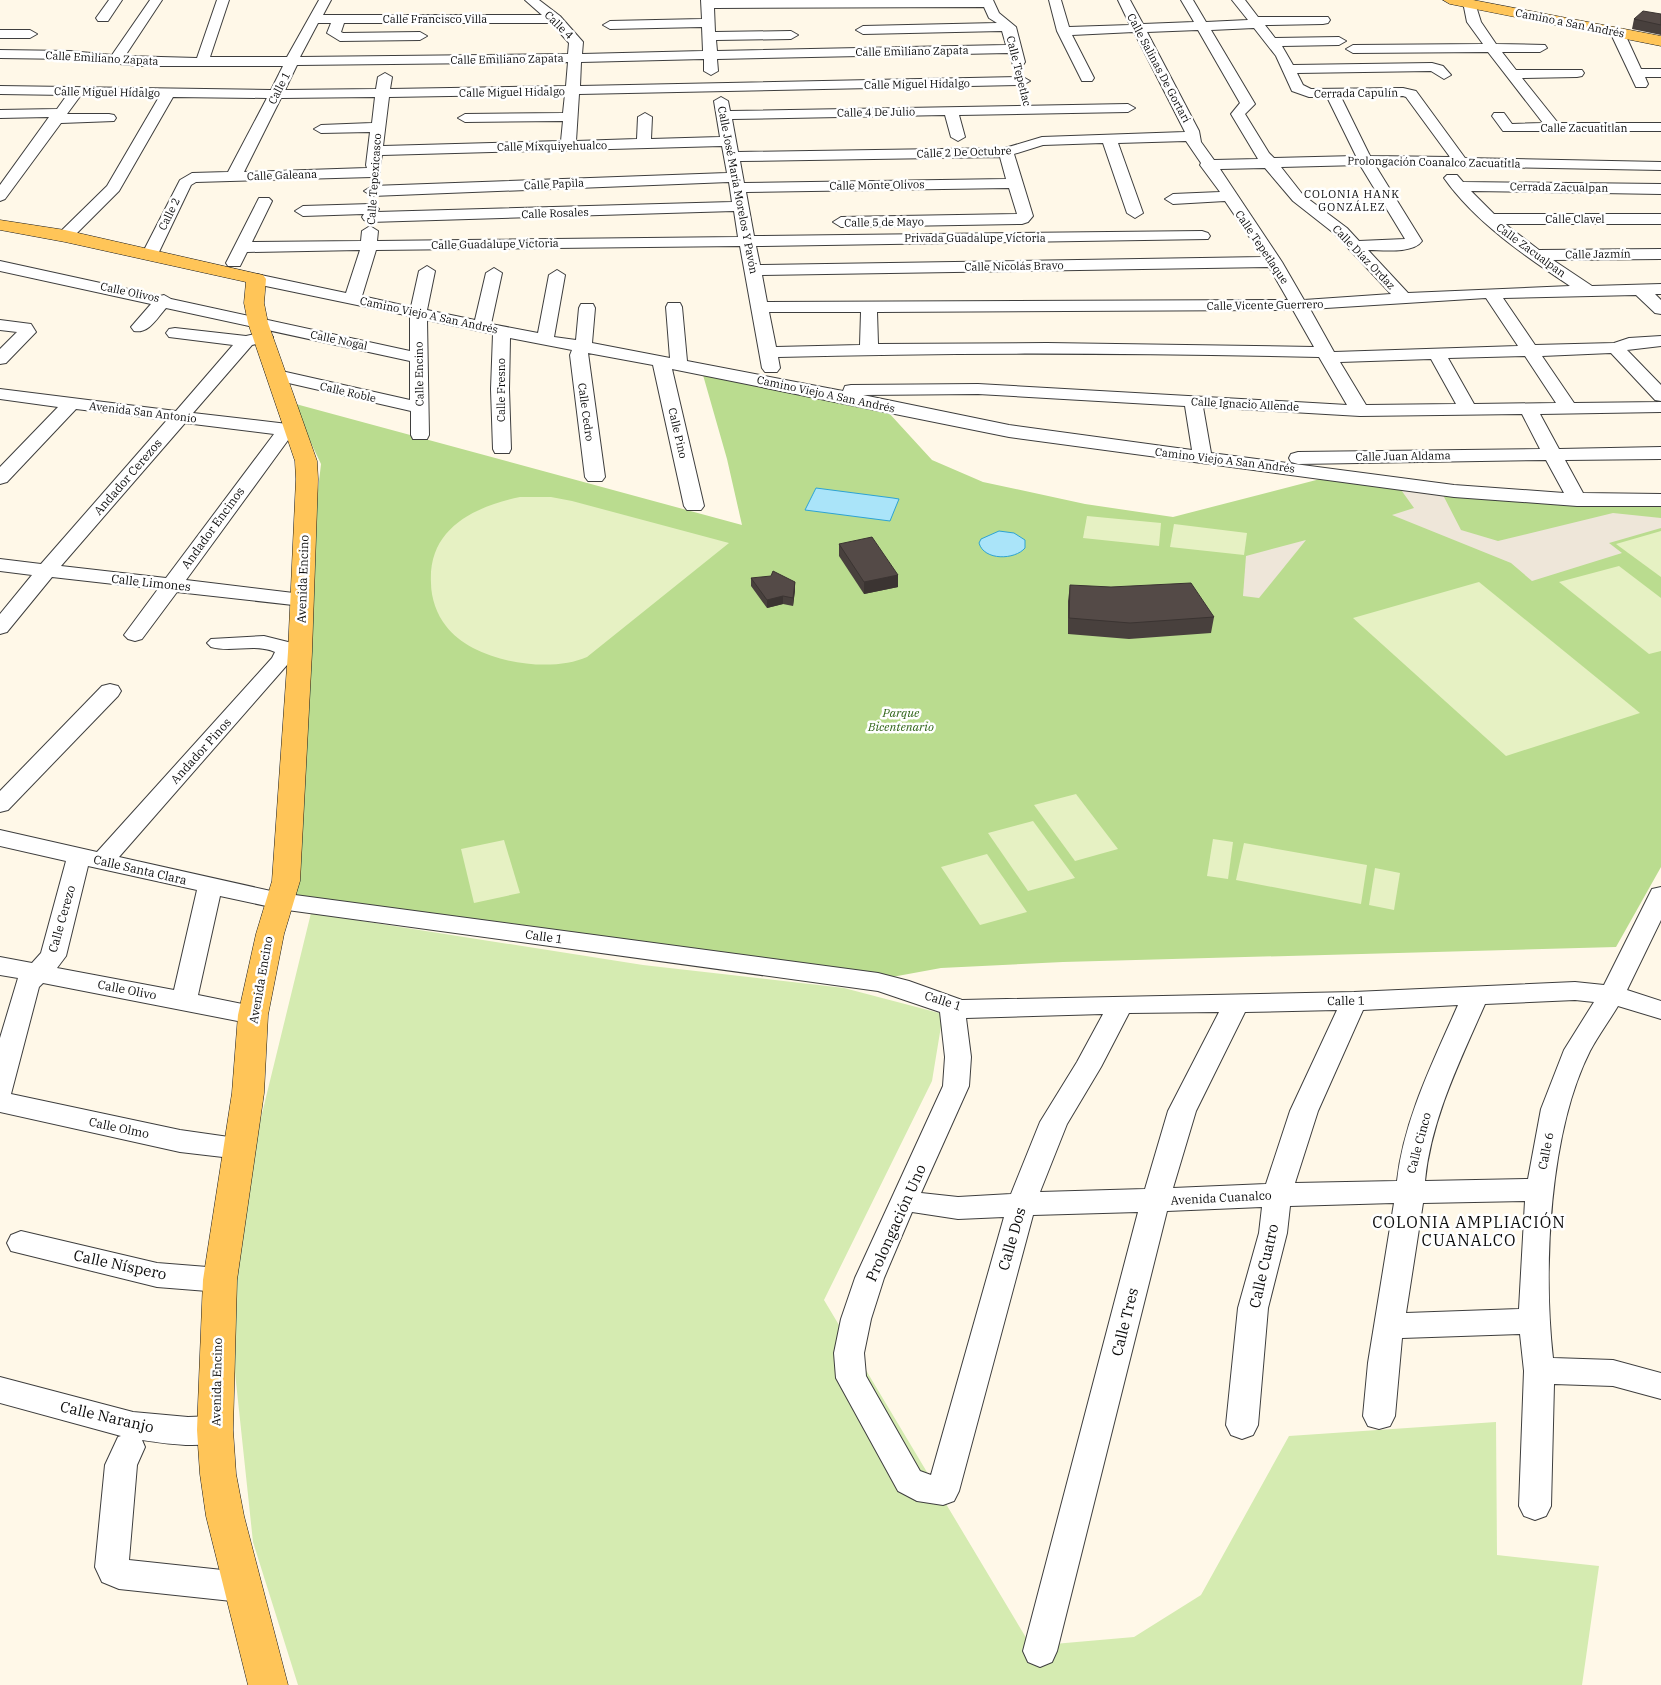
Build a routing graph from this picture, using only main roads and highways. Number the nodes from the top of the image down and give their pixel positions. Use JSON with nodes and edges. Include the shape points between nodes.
{"nodes":[{"id":1,"x":1450,"y":0,"type":"edge"},
{"id":2,"x":1466,"y":2,"type":"edge"},
{"id":3,"x":1660,"y":41,"type":"edge"},
{"id":4,"x":0,"y":225,"type":"edge"},
{"id":5,"x":245,"y":271,"type":"joint"},
{"id":6,"x":268,"y":1685,"type":"edge"}],
"edges":[{"from":1,"to":2,"type":"main road","name":"Camino a San Andrés"},
{"from":2,"to":3,"type":"main road","name":"Camino a San Andrés"},
{"from":4,"to":5,"type":"main road","name":"Camino Viejo A San Andrés"},
{"from":5,"to":6,"type":"main road","name":"Avenida Encino","via":[[254,303],[256,334],[277,375],[291,430],[308,469],[302,600],[293,651],[286,881],[270,934],[253,1015],[248,1093],[220,1280],[215,1430],[224,1516]]}]}
